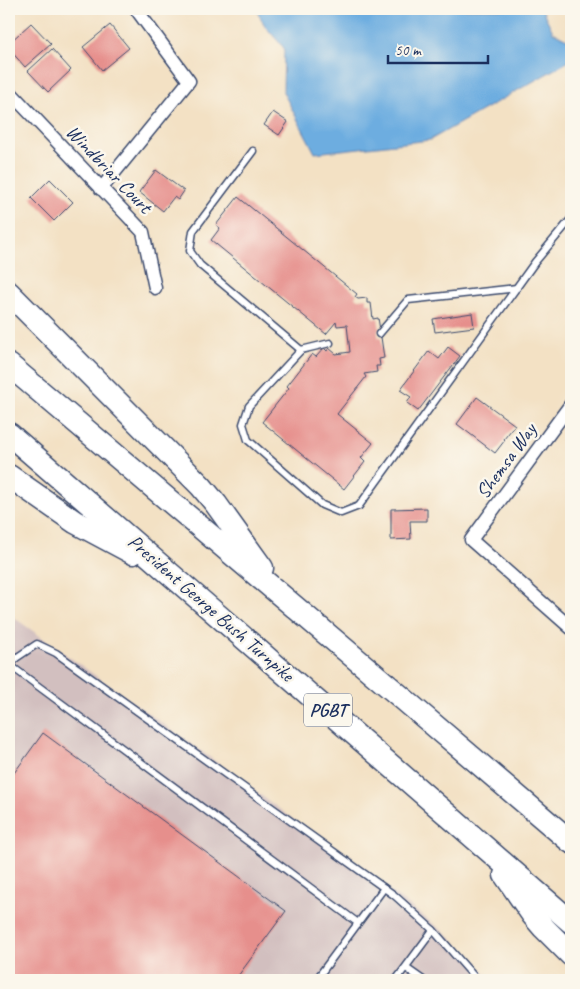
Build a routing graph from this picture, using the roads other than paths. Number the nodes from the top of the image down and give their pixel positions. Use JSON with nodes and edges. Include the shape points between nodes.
{"nodes":[{"id":1,"x":136,"y":9,"type":"edge"},
{"id":2,"x":9,"y":91,"type":"edge"},
{"id":3,"x":254,"y":151,"type":"dead end"},
{"id":4,"x":101,"y":188,"type":"junction"},
{"id":5,"x":571,"y":218,"type":"edge"},
{"id":6,"x":155,"y":288,"type":"dead end"},
{"id":7,"x":517,"y":288,"type":"junction"},
{"id":8,"x":9,"y":294,"type":"edge"},
{"id":9,"x":379,"y":334,"type":"dead end"},
{"id":10,"x":330,"y":343,"type":"dead end"},
{"id":11,"x":301,"y":350,"type":"junction"},
{"id":12,"x":9,"y":366,"type":"edge"},
{"id":13,"x":571,"y":404,"type":"edge"},
{"id":14,"x":567,"y":420,"type":"edge"},
{"id":15,"x":9,"y":434,"type":"edge"},
{"id":16,"x":9,"y":476,"type":"edge"},
{"id":17,"x":178,"y":580,"type":"junction"},
{"id":18,"x":291,"y":604,"type":"junction"},
{"id":19,"x":571,"y":628,"type":"edge"},
{"id":20,"x":10,"y":667,"type":"edge"},
{"id":21,"x":514,"y":793,"type":"junction"},
{"id":22,"x":571,"y":824,"type":"edge"},
{"id":23,"x":478,"y":840,"type":"junction"},
{"id":24,"x":571,"y":842,"type":"edge"},
{"id":25,"x":384,"y":888,"type":"junction"},
{"id":26,"x":571,"y":922,"type":"edge"},
{"id":27,"x":358,"y":923,"type":"junction"},
{"id":28,"x":433,"y":930,"type":"junction"},
{"id":29,"x":571,"y":955,"type":"edge"},
{"id":30,"x":406,"y":968,"type":"junction"},
{"id":31,"x":316,"y":980,"type":"edge"},
{"id":32,"x":396,"y":980,"type":"edge"},
{"id":33,"x":423,"y":980,"type":"edge"},
{"id":34,"x":477,"y":980,"type":"edge"}],
"edges":[{"from":1,"to":4,"type":"street","via":[[189,81]]},
{"from":2,"to":4,"type":"street","name":"Windbriar Court"},
{"from":3,"to":11,"type":"lane","via":[[193,231],[190,251],[200,266]]},
{"from":4,"to":6,"type":"street","name":"Windbriar Court","via":[[143,232]]},
{"from":5,"to":7,"type":"lane"},
{"from":7,"to":9,"type":"lane","via":[[408,300]]},
{"from":7,"to":11,"type":"lane","via":[[359,506],[341,513],[322,505],[248,440],[243,424],[248,406]]},
{"from":8,"to":18,"type":"highway","via":[[201,486]]},
{"from":10,"to":11,"type":"lane"},
{"from":12,"to":18,"type":"highway","number":"PGBT"},
{"from":13,"to":14,"type":"street","name":"Shemsa Way"},
{"from":14,"to":19,"type":"street","name":"Shemsa Way","via":[[471,540]]},
{"from":15,"to":17,"type":"highway","name":"President George Bush Turnpike","number":"PGBT"},
{"from":16,"to":17,"type":"highway","via":[[75,522]]},
{"from":17,"to":23,"type":"highway","name":"President George Bush Turnpike","number":"PGBT"},
{"from":18,"to":21,"type":"highway","number":"PGBT"},
{"from":20,"to":25,"type":"lane","via":[[16,658],[37,644],[56,653]]},
{"from":20,"to":27,"type":"lane"},
{"from":21,"to":22,"type":"highway"},
{"from":21,"to":24,"type":"highway","number":"PGBT"},
{"from":23,"to":26,"type":"highway","name":"President George Bush Turnpike","number":"PGBT"},
{"from":23,"to":29,"type":"highway","via":[[532,914]]},
{"from":25,"to":27,"type":"lane"},
{"from":25,"to":28,"type":"lane"},
{"from":27,"to":31,"type":"lane"},
{"from":28,"to":30,"type":"lane"},
{"from":28,"to":34,"type":"lane"},
{"from":30,"to":32,"type":"lane"},
{"from":30,"to":33,"type":"lane"}]}
